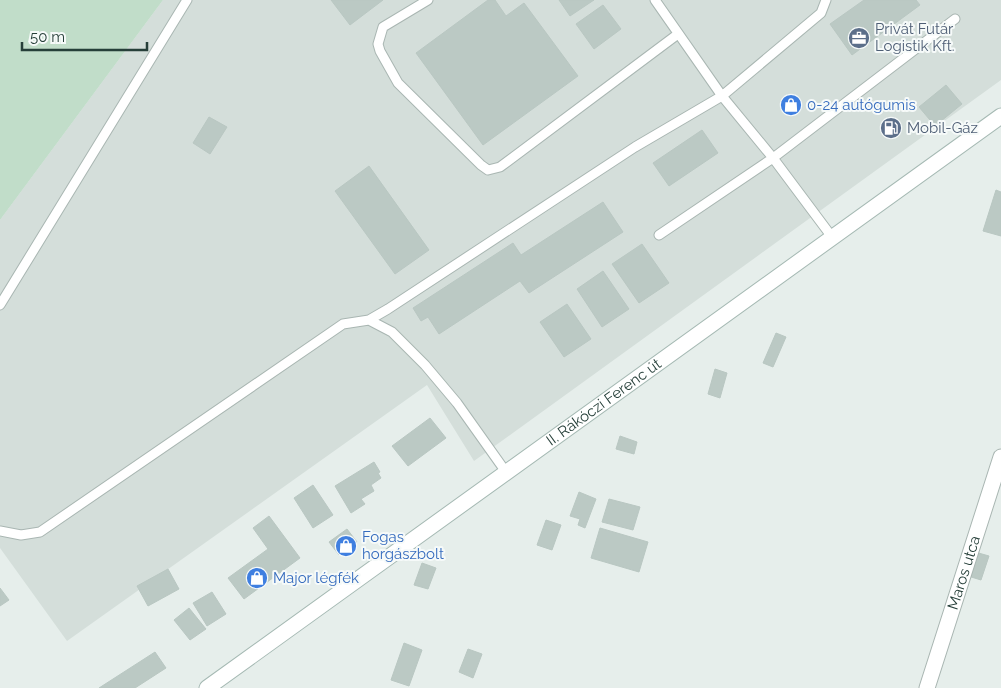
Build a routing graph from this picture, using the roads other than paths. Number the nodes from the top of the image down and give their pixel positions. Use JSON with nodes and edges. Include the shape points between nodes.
{"nodes":[{"id":1,"x":188,"y":0,"type":"edge"},
{"id":2,"x":428,"y":0,"type":"edge"},
{"id":3,"x":655,"y":0,"type":"edge"},
{"id":4,"x":826,"y":0,"type":"edge"},
{"id":5,"x":955,"y":19,"type":"dead end"},
{"id":6,"x":678,"y":34,"type":"junction"},
{"id":7,"x":722,"y":96,"type":"junction"},
{"id":8,"x":1001,"y":116,"type":"edge"},
{"id":9,"x":773,"y":158,"type":"junction"},
{"id":10,"x":659,"y":235,"type":"dead end"},
{"id":11,"x":832,"y":237,"type":"junction"},
{"id":12,"x":0,"y":305,"type":"edge"},
{"id":13,"x":369,"y":320,"type":"junction"},
{"id":14,"x":1001,"y":457,"type":"edge"},
{"id":15,"x":506,"y":472,"type":"junction"},
{"id":16,"x":0,"y":531,"type":"edge"},
{"id":17,"x":207,"y":688,"type":"edge"},
{"id":18,"x":927,"y":688,"type":"edge"}],
"edges":[{"from":1,"to":12,"type":"lane"},
{"from":2,"to":6,"type":"lane","via":[[383,27],[378,44],[380,51],[398,83],[488,170],[500,167]]},
{"from":3,"to":6,"type":"lane"},
{"from":4,"to":7,"type":"lane","via":[[821,13]]},
{"from":5,"to":9,"type":"lane"},
{"from":6,"to":7,"type":"lane"},
{"from":7,"to":9,"type":"lane"},
{"from":7,"to":13,"type":"lane","via":[[635,147]]},
{"from":8,"to":11,"type":"main road","name":"II. Rákóczi Ferenc út"},
{"from":9,"to":10,"type":"lane"},
{"from":9,"to":11,"type":"lane"},
{"from":11,"to":15,"type":"main road","name":"II. Rákóczi Ferenc út"},
{"from":13,"to":15,"type":"lane","via":[[392,332],[425,365],[457,403]]},
{"from":13,"to":16,"type":"lane","via":[[343,324],[40,532],[21,536]]},
{"from":14,"to":18,"type":"main road","name":"Maros utca"},
{"from":15,"to":17,"type":"main road","name":"II. Rákóczi Ferenc út"}]}
